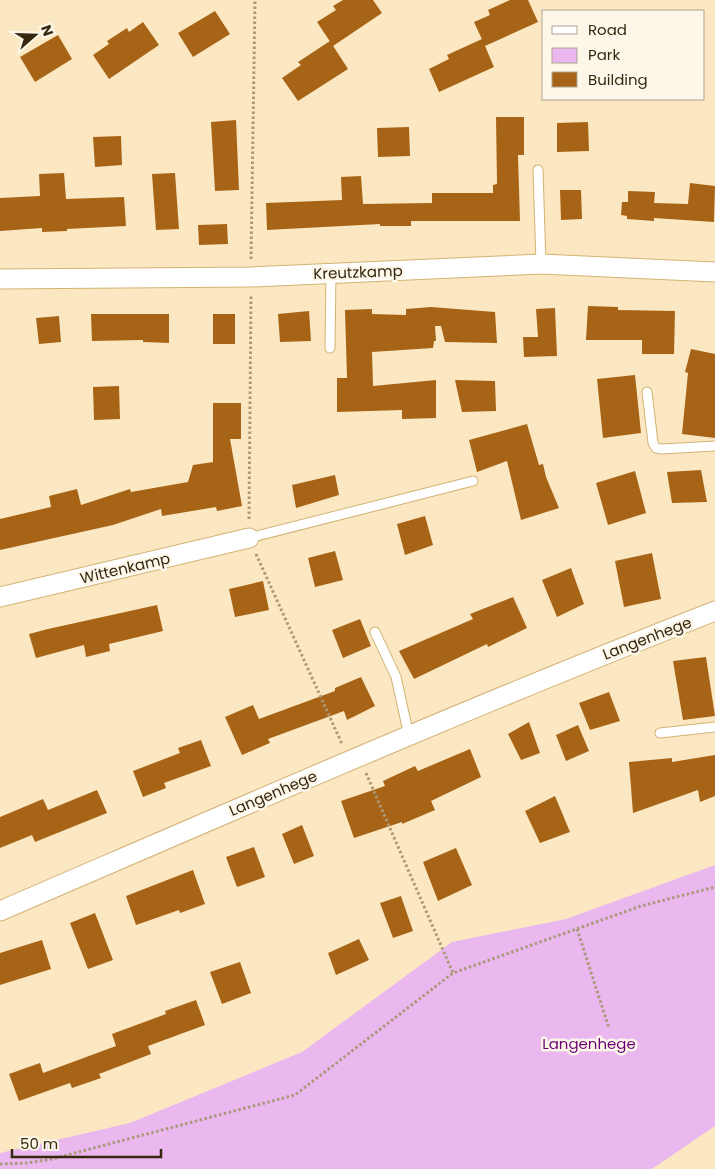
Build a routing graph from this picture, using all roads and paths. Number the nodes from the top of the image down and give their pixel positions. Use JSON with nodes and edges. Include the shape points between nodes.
{"nodes":[{"id":1,"x":256,"y":0,"type":"edge"},
{"id":2,"x":538,"y":170,"type":"dead end"},
{"id":3,"x":541,"y":264,"type":"junction"},
{"id":4,"x":715,"y":272,"type":"edge"},
{"id":5,"x":331,"y":273,"type":"junction"},
{"id":6,"x":251,"y":277,"type":"junction"},
{"id":7,"x":0,"y":279,"type":"edge"},
{"id":8,"x":330,"y":348,"type":"dead end"},
{"id":9,"x":647,"y":392,"type":"dead end"},
{"id":10,"x":715,"y":446,"type":"edge"},
{"id":11,"x":472,"y":481,"type":"dead end"},
{"id":12,"x":249,"y":538,"type":"joint"},
{"id":13,"x":0,"y":597,"type":"edge"},
{"id":14,"x":715,"y":612,"type":"edge"},
{"id":15,"x":376,"y":632,"type":"dead end"},
{"id":16,"x":715,"y":727,"type":"edge"},
{"id":17,"x":660,"y":734,"type":"dead end"},
{"id":18,"x":409,"y":736,"type":"junction"},
{"id":19,"x":359,"y":757,"type":"junction"},
{"id":20,"x":715,"y":887,"type":"edge"},
{"id":21,"x":0,"y":911,"type":"edge"},
{"id":22,"x":577,"y":929,"type":"junction"},
{"id":23,"x":453,"y":973,"type":"junction"},
{"id":24,"x":609,"y":1028,"type":"dead end"},
{"id":25,"x":0,"y":1164,"type":"edge"}],
"edges":[{"from":1,"to":6,"type":"path"},
{"from":2,"to":3,"type":"lane"},
{"from":3,"to":4,"type":"street","name":"Kreutzkamp"},
{"from":3,"to":5,"type":"street","name":"Kreutzkamp"},
{"from":5,"to":6,"type":"street","name":"Kreutzkamp"},
{"from":5,"to":8,"type":"lane"},
{"from":6,"to":7,"type":"street","name":"Kreutzkamp"},
{"from":9,"to":10,"type":"lane","via":[[656,448]]},
{"from":11,"to":12,"type":"lane"},
{"from":12,"to":13,"type":"street","name":"Wittenkamp"},
{"from":14,"to":18,"type":"street","name":"Langenhege"},
{"from":15,"to":18,"type":"lane","via":[[396,677]]},
{"from":16,"to":17,"type":"lane"},
{"from":18,"to":19,"type":"street","name":"Langenhege"},
{"from":19,"to":21,"type":"street","name":"Langenhege"},
{"from":19,"to":23,"type":"path"},
{"from":20,"to":22,"type":"path","via":[[641,906]]},
{"from":22,"to":23,"type":"path"},
{"from":22,"to":24,"type":"path"},
{"from":23,"to":25,"type":"path","via":[[295,1095],[52,1159]]}]}
